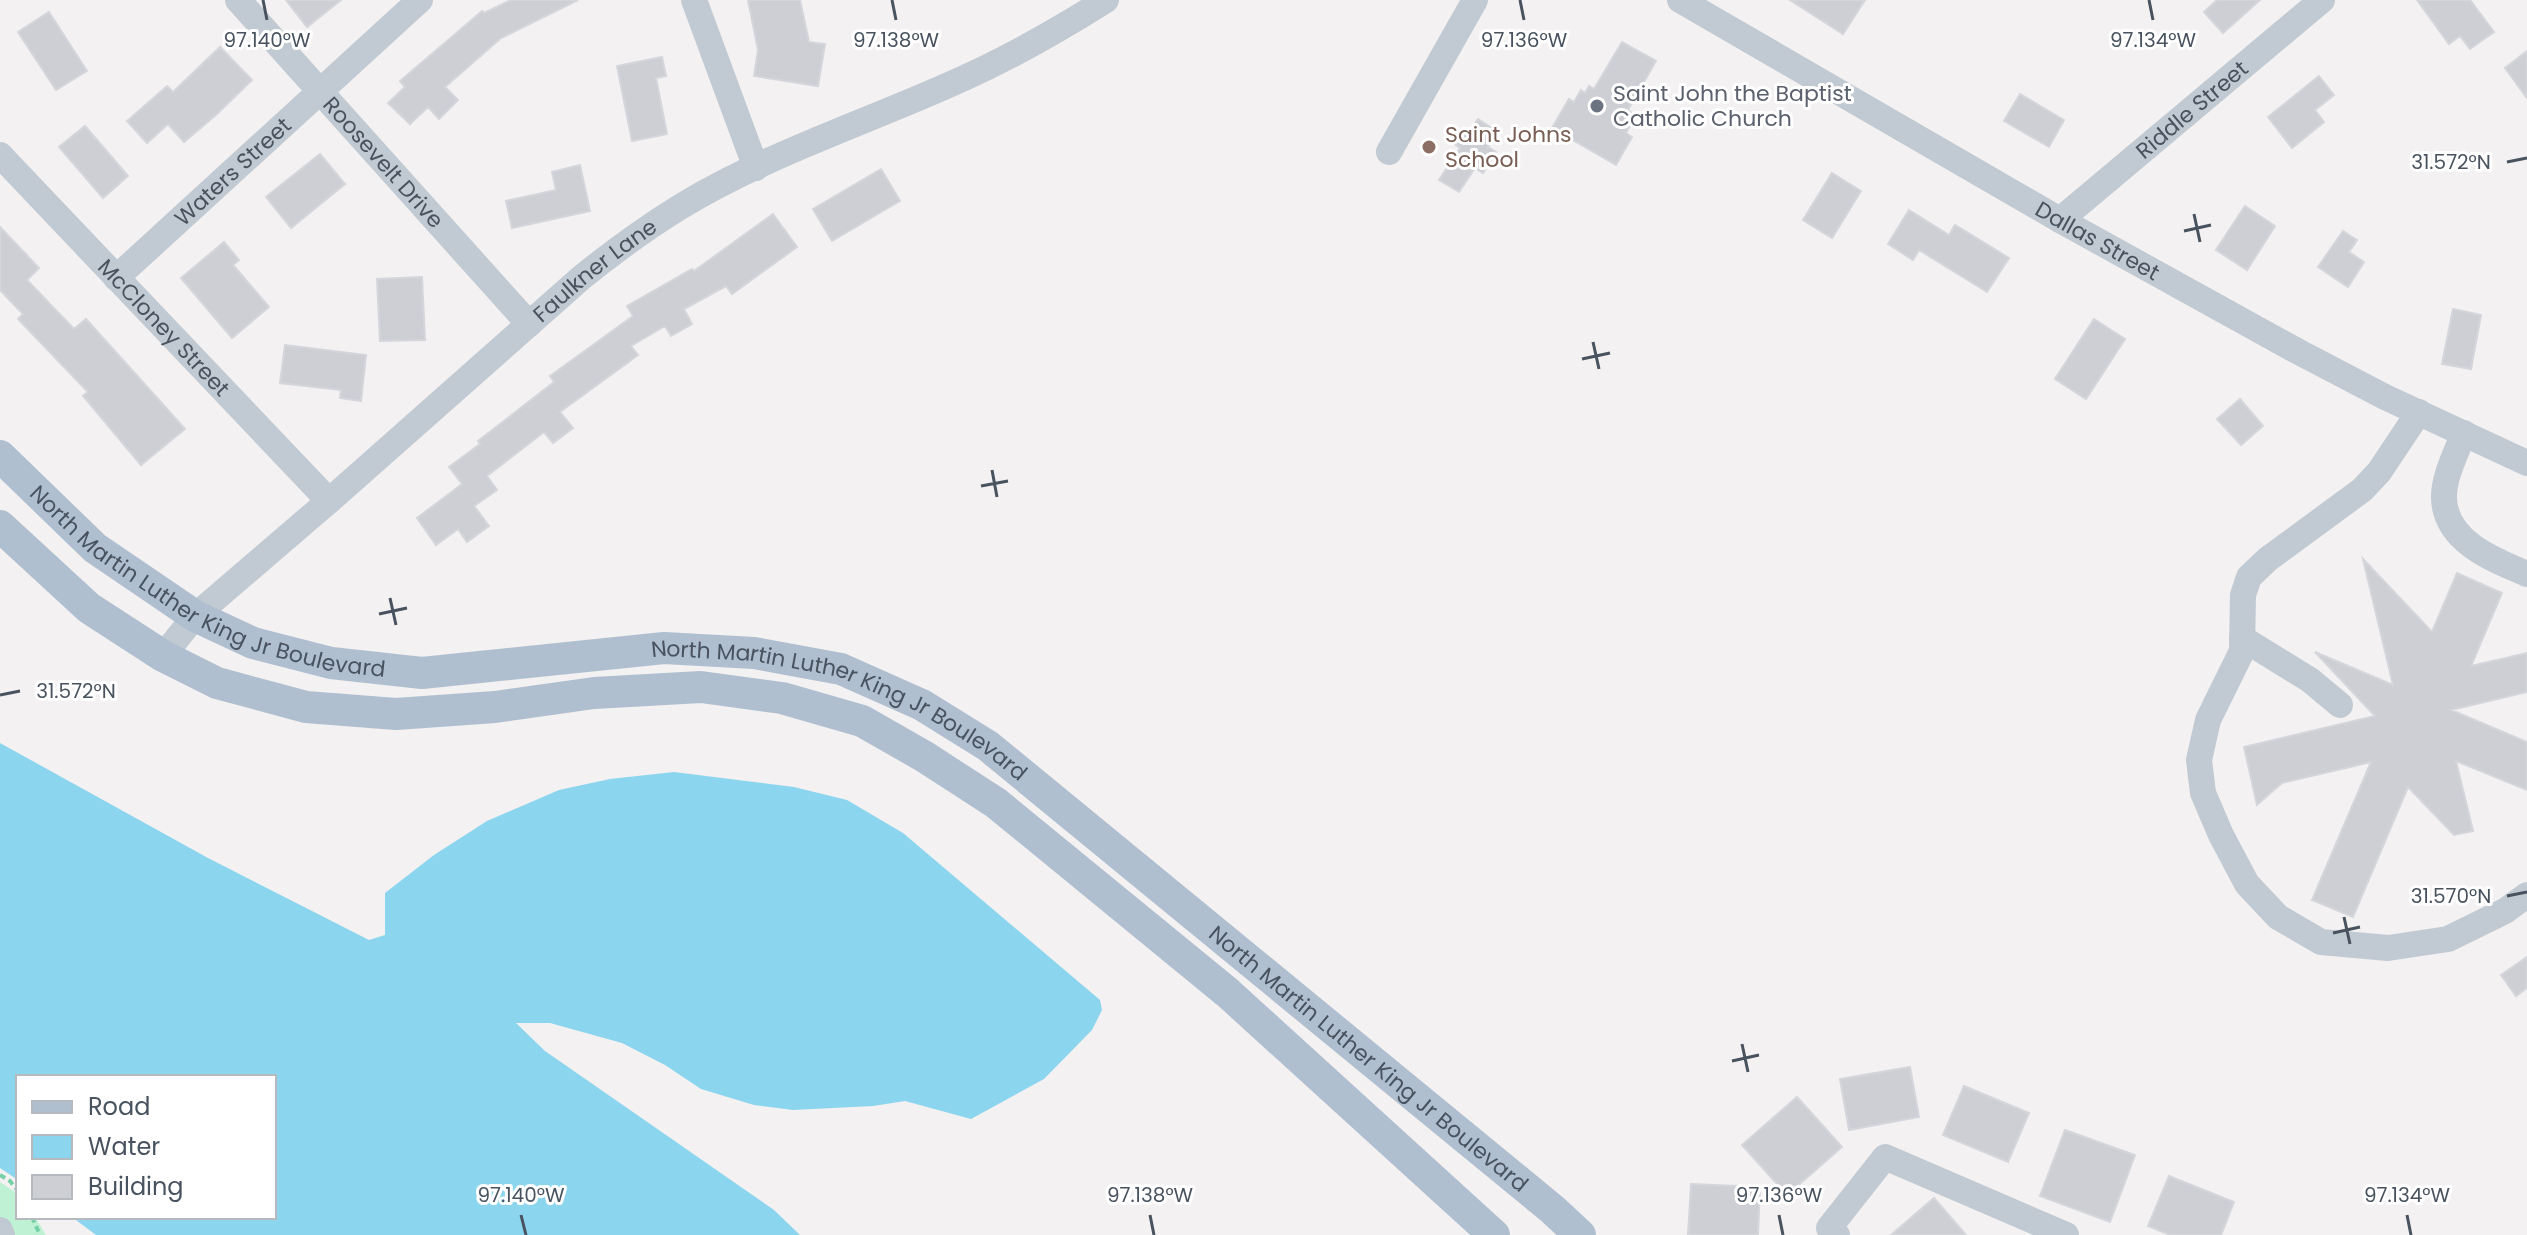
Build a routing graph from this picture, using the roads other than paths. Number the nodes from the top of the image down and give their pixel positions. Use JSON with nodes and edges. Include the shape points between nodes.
{"nodes":[{"id":1,"x":238,"y":0,"type":"edge"},
{"id":2,"x":420,"y":0,"type":"edge"},
{"id":3,"x":694,"y":0,"type":"edge"},
{"id":4,"x":1106,"y":0,"type":"edge"},
{"id":5,"x":1475,"y":0,"type":"edge"},
{"id":6,"x":2322,"y":0,"type":"edge"},
{"id":7,"x":1685,"y":1,"type":"edge"},
{"id":8,"x":320,"y":92,"type":"junction"},
{"id":9,"x":1389,"y":152,"type":"dead end"},
{"id":10,"x":0,"y":155,"type":"edge"},
{"id":11,"x":756,"y":168,"type":"junction"},
{"id":12,"x":2060,"y":220,"type":"junction"},
{"id":13,"x":116,"y":278,"type":"junction"},
{"id":14,"x":529,"y":324,"type":"junction"},
{"id":15,"x":2419,"y":412,"type":"junction"},
{"id":16,"x":2464,"y":433,"type":"junction"},
{"id":17,"x":0,"y":456,"type":"edge"},
{"id":18,"x":2527,"y":463,"type":"edge"},
{"id":19,"x":329,"y":501,"type":"junction"},
{"id":20,"x":0,"y":526,"type":"edge"},
{"id":21,"x":2527,"y":574,"type":"edge"},
{"id":22,"x":195,"y":616,"type":"junction"},
{"id":23,"x":2242,"y":638,"type":"junction"},
{"id":24,"x":163,"y":656,"type":"junction"},
{"id":25,"x":2340,"y":705,"type":"dead end"},
{"id":26,"x":2527,"y":895,"type":"edge"},
{"id":27,"x":1494,"y":1235,"type":"edge"},
{"id":28,"x":1580,"y":1235,"type":"edge"},
{"id":29,"x":1837,"y":1235,"type":"edge"},
{"id":30,"x":2066,"y":1235,"type":"edge"}],
"edges":[{"from":1,"to":8,"type":"street","name":"Roosevelt Drive"},
{"from":2,"to":8,"type":"street","name":"Waters Street"},
{"from":3,"to":11,"type":"street"},
{"from":4,"to":11,"type":"street","name":"Faulkner Lane","via":[[963,79]]},
{"from":5,"to":9,"type":"street"},
{"from":6,"to":12,"type":"street","name":"Riddle Street"},
{"from":7,"to":12,"type":"street","name":"Dallas Street"},
{"from":8,"to":13,"type":"street","name":"Waters Street"},
{"from":8,"to":14,"type":"street","name":"Roosevelt Drive"},
{"from":10,"to":13,"type":"street","name":"McCloney Street"},
{"from":11,"to":14,"type":"street","name":"Faulkner Lane","via":[[625,243]]},
{"from":12,"to":15,"type":"street","name":"Dallas Street"},
{"from":13,"to":19,"type":"street","name":"McCloney Street"},
{"from":14,"to":19,"type":"street","name":"Faulkner Lane"},
{"from":15,"to":16,"type":"street","name":"Dallas Street"},
{"from":15,"to":23,"type":"street","via":[[2362,490],[2249,577]]},
{"from":16,"to":18,"type":"street","name":"Dallas Street"},
{"from":16,"to":21,"type":"street","via":[[2445,487],[2448,517],[2461,538],[2486,557]]},
{"from":17,"to":22,"type":"main road","name":"North Martin Luther King Jr Boulevard","via":[[95,548]]},
{"from":19,"to":22,"type":"street","name":"Faulkner Lane"},
{"from":20,"to":24,"type":"main road","name":"North Martin Luther King Jr Boulevard","via":[[89,608]]},
{"from":22,"to":24,"type":"street","name":"Faulkner Lane"},
{"from":22,"to":28,"type":"main road","name":"North Martin Luther King Jr Boulevard","via":[[253,643],[331,663],[422,673],[664,648],[754,653],[841,669],[922,705],[988,746]]},
{"from":23,"to":25,"type":"street"},
{"from":23,"to":26,"type":"street","via":[[2242,651],[2208,720],[2200,771],[2203,793],[2247,884],[2278,917],[2321,942],[2388,948],[2448,939]]},
{"from":24,"to":27,"type":"main road","name":"North Martin Luther King Jr Boulevard","via":[[217,683],[306,707],[396,714],[701,687],[782,698],[862,721],[996,803],[1228,993]]},
{"from":29,"to":30,"type":"street","via":[[1829,1228],[1885,1157]]}]}
